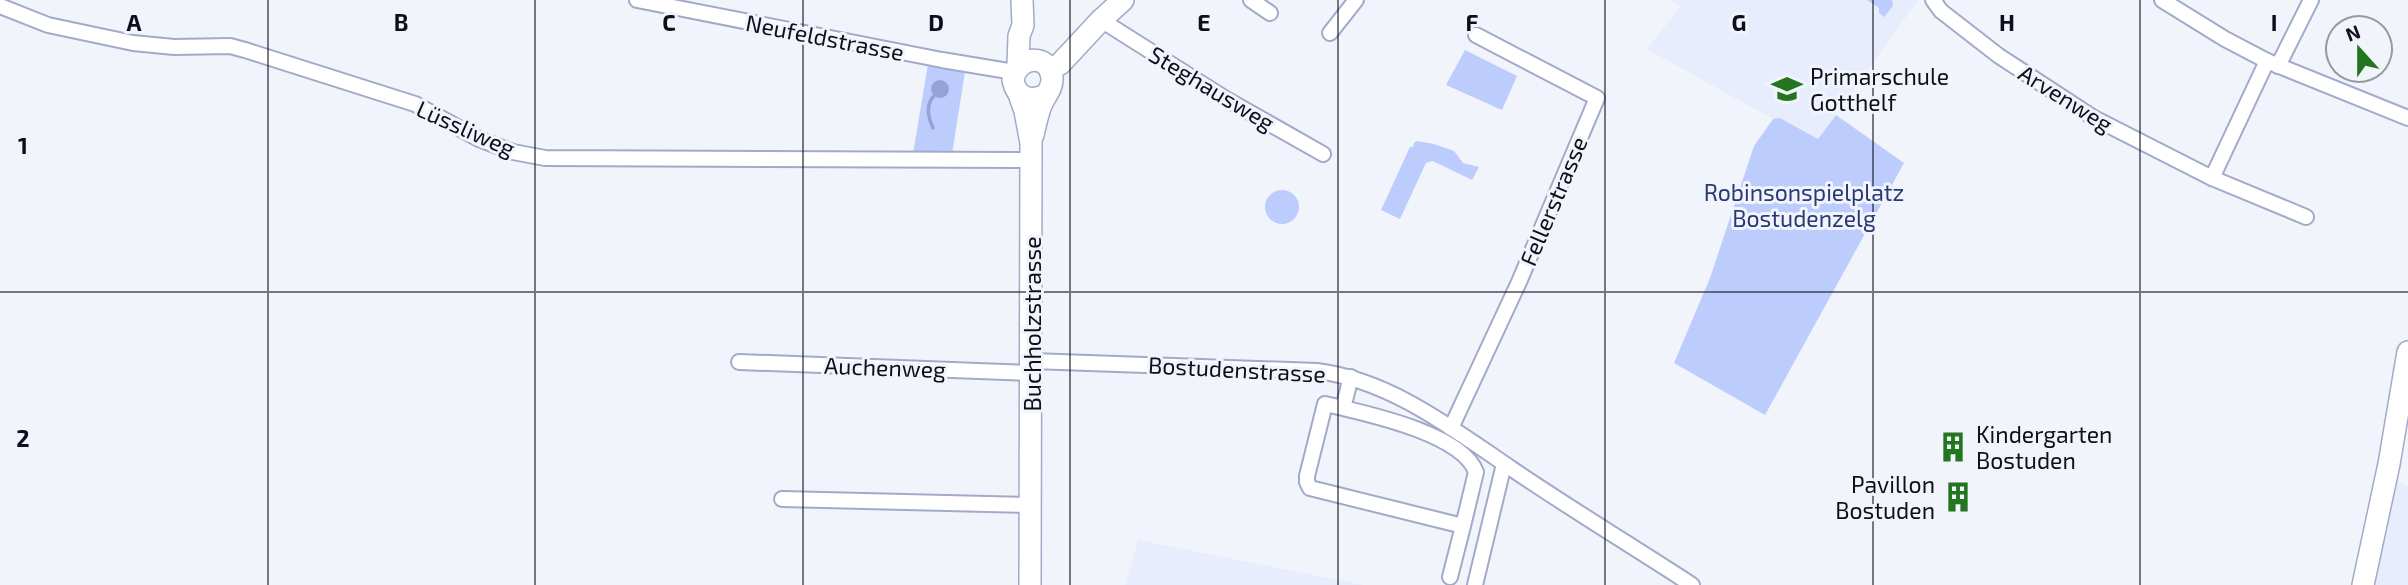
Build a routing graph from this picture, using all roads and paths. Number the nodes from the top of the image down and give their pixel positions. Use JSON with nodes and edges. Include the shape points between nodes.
{"nodes":[{"id":1,"x":637,"y":0,"type":"edge"},
{"id":2,"x":1022,"y":0,"type":"edge"},
{"id":3,"x":1123,"y":0,"type":"edge"},
{"id":4,"x":1251,"y":0,"type":"edge"},
{"id":5,"x":1356,"y":0,"type":"edge"},
{"id":6,"x":1933,"y":0,"type":"edge"},
{"id":7,"x":2162,"y":0,"type":"edge"},
{"id":8,"x":2311,"y":0,"type":"edge"},
{"id":9,"x":0,"y":6,"type":"edge"},
{"id":10,"x":1270,"y":13,"type":"dead end"},
{"id":11,"x":1101,"y":20,"type":"junction"},
{"id":12,"x":1330,"y":33,"type":"dead end"},
{"id":13,"x":1476,"y":35,"type":"dead end"},
{"id":14,"x":2273,"y":64,"type":"junction"},
{"id":15,"x":1030,"y":67,"type":"junction"},
{"id":16,"x":1019,"y":94,"type":"junction"},
{"id":17,"x":1045,"y":95,"type":"junction"},
{"id":18,"x":2408,"y":118,"type":"edge"},
{"id":19,"x":1031,"y":152,"type":"junction"},
{"id":20,"x":1323,"y":154,"type":"dead end"},
{"id":21,"x":2212,"y":178,"type":"junction"},
{"id":22,"x":2306,"y":217,"type":"dead end"},
{"id":23,"x":2407,"y":361,"type":"edge"},
{"id":24,"x":739,"y":362,"type":"dead end"},
{"id":25,"x":1031,"y":367,"type":"junction"},
{"id":26,"x":1351,"y":377,"type":"junction"},
{"id":27,"x":1343,"y":408,"type":"junction"},
{"id":28,"x":1451,"y":428,"type":"junction"},
{"id":29,"x":1504,"y":464,"type":"junction"},
{"id":30,"x":782,"y":499,"type":"dead end"},
{"id":31,"x":1030,"y":505,"type":"junction"},
{"id":32,"x":1463,"y":526,"type":"junction"},
{"id":33,"x":1450,"y":578,"type":"dead end"},
{"id":34,"x":1030,"y":585,"type":"edge"},
{"id":35,"x":1475,"y":585,"type":"edge"},
{"id":36,"x":1692,"y":585,"type":"edge"},
{"id":37,"x":2362,"y":585,"type":"edge"}],
"edges":[{"from":1,"to":15,"type":"street","name":"Neufeldstrasse","via":[[942,60]]},
{"from":2,"to":15,"type":"street","via":[[1019,36]]},
{"from":3,"to":11,"type":"street"},
{"from":4,"to":10,"type":"street"},
{"from":5,"to":12,"type":"street"},
{"from":6,"to":21,"type":"street","name":"Arvenweg","via":[[1999,56],[2070,104]]},
{"from":7,"to":14,"type":"street"},
{"from":8,"to":14,"type":"street"},
{"from":9,"to":19,"type":"street","name":"Lüssliweg","via":[[48,25],[133,43],[245,50],[415,104],[479,139],[545,158]]},
{"from":11,"to":15,"type":"street","via":[[1060,64]]},
{"from":11,"to":20,"type":"street","name":"Steghausweg"},
{"from":13,"to":28,"type":"street","name":"Fellerstrasse","via":[[1597,98]]},
{"from":14,"to":18,"type":"street"},
{"from":14,"to":21,"type":"street"},
{"from":15,"to":16,"type":"street","name":"Buchholzstrasse","via":[[1013,84]]},
{"from":15,"to":17,"type":"street","name":"Buchholzstrasse","via":[[1051,85]]},
{"from":16,"to":17,"type":"street","via":[[1032,99]]},
{"from":16,"to":19,"type":"street","name":"Buchholzstrasse"},
{"from":17,"to":19,"type":"street","name":"Buchholzstrasse"},
{"from":19,"to":25,"type":"street","name":"Buchholzstrasse"},
{"from":21,"to":22,"type":"street","name":"Arvenweg"},
{"from":23,"to":37,"type":"street"},
{"from":24,"to":25,"type":"street","name":"Auchenweg"},
{"from":25,"to":26,"type":"street","name":"Bostudenstrasse","via":[[1317,371]]},
{"from":25,"to":31,"type":"street","name":"Buchholzstrasse"},
{"from":26,"to":27,"type":"street"},
{"from":26,"to":28,"type":"street","name":"Bostudenstrasse"},
{"from":27,"to":32,"type":"street","via":[[1412,427],[1473,464],[1476,472]]},
{"from":27,"to":32,"type":"street","via":[[1325,404],[1307,476],[1310,488]]},
{"from":28,"to":29,"type":"street","name":"Bostudenstrasse"},
{"from":29,"to":35,"type":"street"},
{"from":29,"to":36,"type":"street","name":"Bostudenstrasse"},
{"from":30,"to":31,"type":"street"},
{"from":31,"to":34,"type":"street","name":"Buchholzstrasse"},
{"from":32,"to":33,"type":"street"}]}
